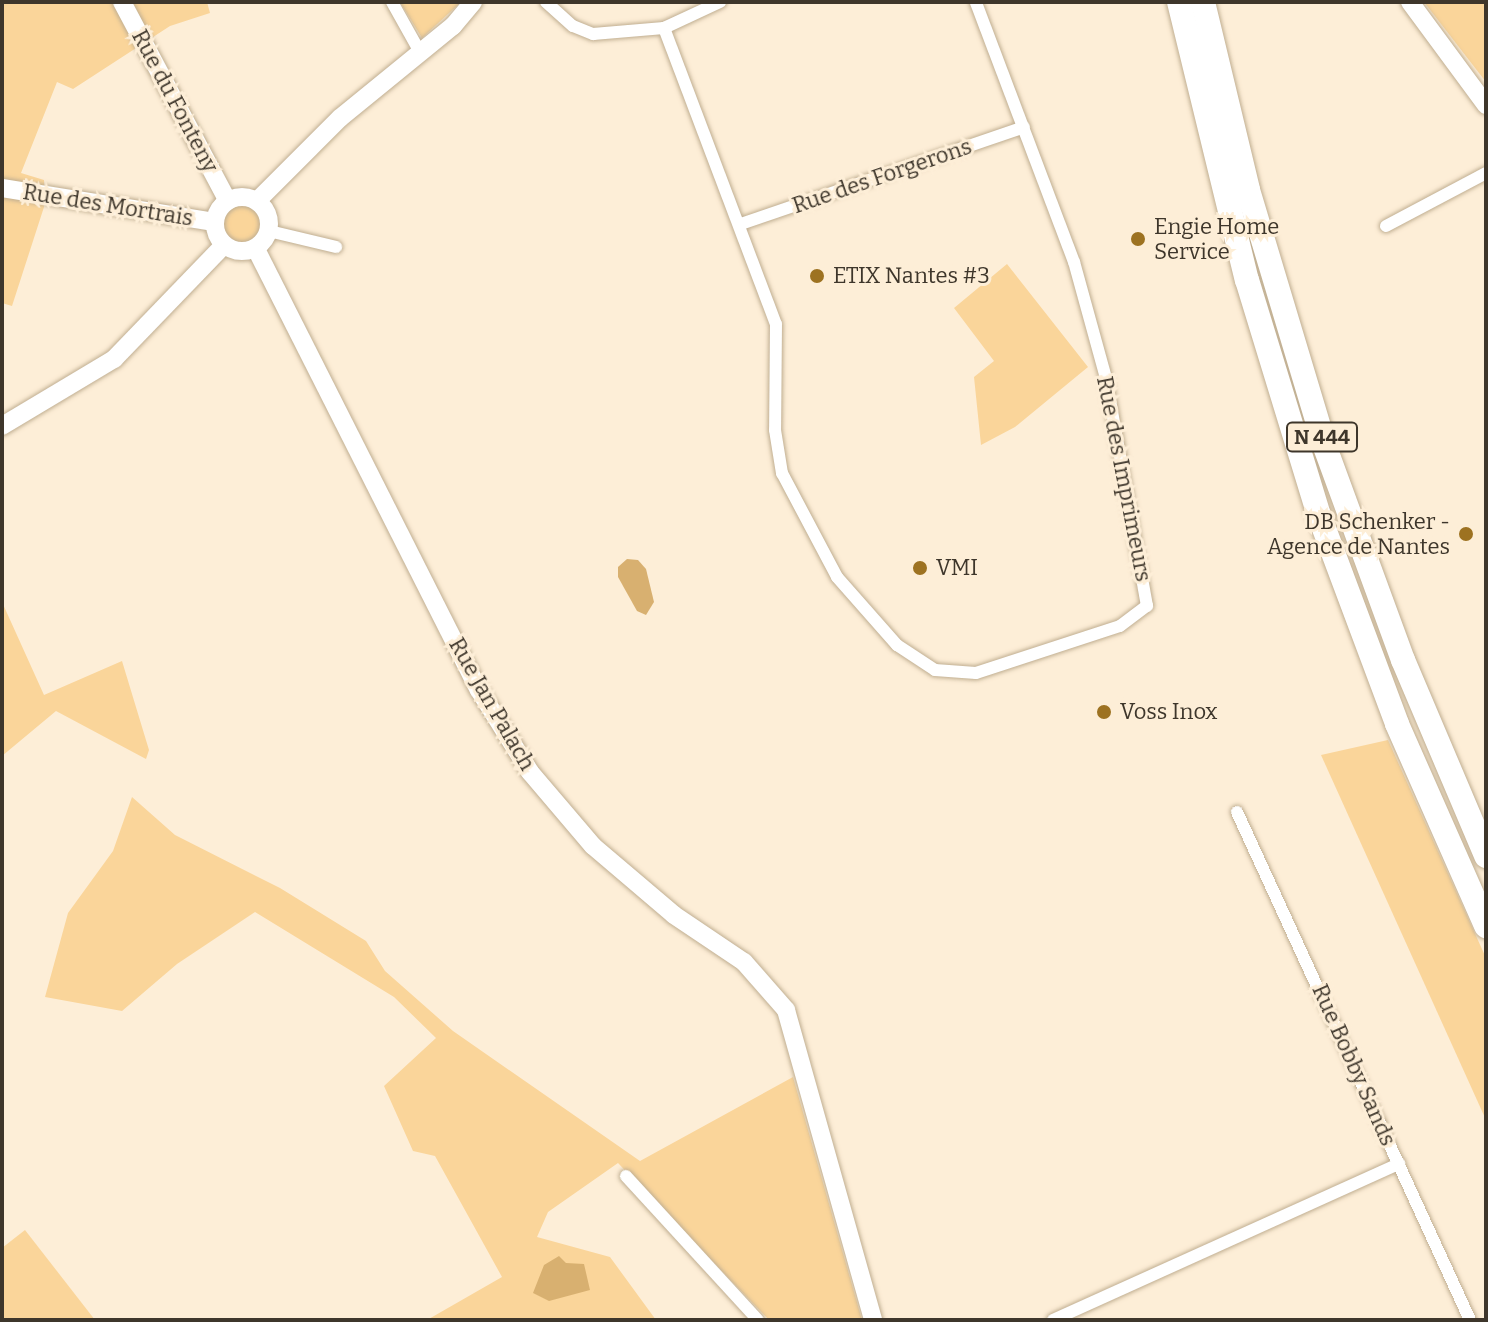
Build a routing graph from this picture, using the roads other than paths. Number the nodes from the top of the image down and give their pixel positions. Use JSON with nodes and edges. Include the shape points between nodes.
{"nodes":[{"id":1,"x":122,"y":2,"type":"edge"},
{"id":2,"x":392,"y":2,"type":"edge"},
{"id":3,"x":473,"y":2,"type":"edge"},
{"id":4,"x":546,"y":2,"type":"edge"},
{"id":5,"x":720,"y":2,"type":"edge"},
{"id":6,"x":976,"y":2,"type":"edge"},
{"id":7,"x":1164,"y":2,"type":"edge"},
{"id":8,"x":1179,"y":2,"type":"edge"},
{"id":9,"x":1203,"y":2,"type":"edge"},
{"id":10,"x":1410,"y":2,"type":"edge"},
{"id":11,"x":664,"y":28,"type":"junction"},
{"id":12,"x":420,"y":52,"type":"junction"},
{"id":13,"x":1486,"y":105,"type":"edge"},
{"id":14,"x":1024,"y":127,"type":"junction"},
{"id":15,"x":1210,"y":137,"type":"junction"},
{"id":16,"x":1486,"y":173,"type":"edge"},
{"id":17,"x":2,"y":188,"type":"edge"},
{"id":18,"x":228,"y":201,"type":"junction"},
{"id":19,"x":257,"y":201,"type":"junction"},
{"id":20,"x":214,"y":222,"type":"junction"},
{"id":21,"x":741,"y":224,"type":"junction"},
{"id":22,"x":1386,"y":226,"type":"dead end"},
{"id":23,"x":269,"y":231,"type":"junction"},
{"id":24,"x":224,"y":245,"type":"junction"},
{"id":25,"x":336,"y":247,"type":"dead end"},
{"id":26,"x":256,"y":249,"type":"junction"},
{"id":27,"x":2,"y":426,"type":"edge"},
{"id":28,"x":1237,"y":812,"type":"dead end"},
{"id":29,"x":1486,"y":856,"type":"edge"},
{"id":30,"x":1486,"y":926,"type":"edge"},
{"id":31,"x":1399,"y":1164,"type":"junction"},
{"id":32,"x":626,"y":1176,"type":"dead end"},
{"id":33,"x":758,"y":1320,"type":"edge"},
{"id":34,"x":873,"y":1320,"type":"edge"},
{"id":35,"x":1053,"y":1320,"type":"edge"},
{"id":36,"x":1470,"y":1320,"type":"edge"}],
"edges":[{"from":1,"to":18,"type":"street","name":"Rue du Fonteny"},
{"from":2,"to":12,"type":"street"},
{"from":3,"to":12,"type":"street"},
{"from":4,"to":11,"type":"street","via":[[573,26],[593,34]]},
{"from":5,"to":11,"type":"street"},
{"from":6,"to":14,"type":"street","name":"Rue des Imprimeurs"},
{"from":7,"to":15,"type":"highway","via":[[1197,125]]},
{"from":8,"to":15,"type":"highway","number":"N 444"},
{"from":9,"to":29,"type":"highway","number":"N 444","via":[[1256,219],[1325,447],[1403,660]]},
{"from":10,"to":13,"type":"street"},
{"from":11,"to":21,"type":"street","name":"Rue des Imprimeurs"},
{"from":12,"to":19,"type":"street","via":[[340,118]]},
{"from":14,"to":21,"type":"street","name":"Rue des Forgerons"},
{"from":14,"to":21,"type":"street","name":"Rue des Imprimeurs","via":[[1074,262],[1106,378],[1147,606],[1120,626],[976,673],[935,670],[897,645],[837,577],[782,473],[775,430],[776,324]]},
{"from":15,"to":30,"type":"highway","number":"N 444","via":[[1261,333],[1332,553],[1403,737]]},
{"from":16,"to":22,"type":"street"},
{"from":17,"to":20,"type":"street","name":"Rue des Mortrais"},
{"from":18,"to":19,"type":"street"},
{"from":18,"to":20,"type":"street"},
{"from":19,"to":23,"type":"street","via":[[266,211]]},
{"from":20,"to":24,"type":"street"},
{"from":23,"to":25,"type":"street"},
{"from":23,"to":26,"type":"street"},
{"from":24,"to":26,"type":"street","via":[[238,252]]},
{"from":24,"to":27,"type":"street","via":[[114,359]]},
{"from":26,"to":34,"type":"street","name":"Rue Jan Palach","via":[[479,690],[530,772],[627,878],[744,962],[786,1010]]},
{"from":28,"to":31,"type":"street","name":"Rue Bobby Sands"},
{"from":31,"to":35,"type":"street"},
{"from":31,"to":36,"type":"street","name":"Rue Bobby Sands"},
{"from":32,"to":33,"type":"street"}]}
